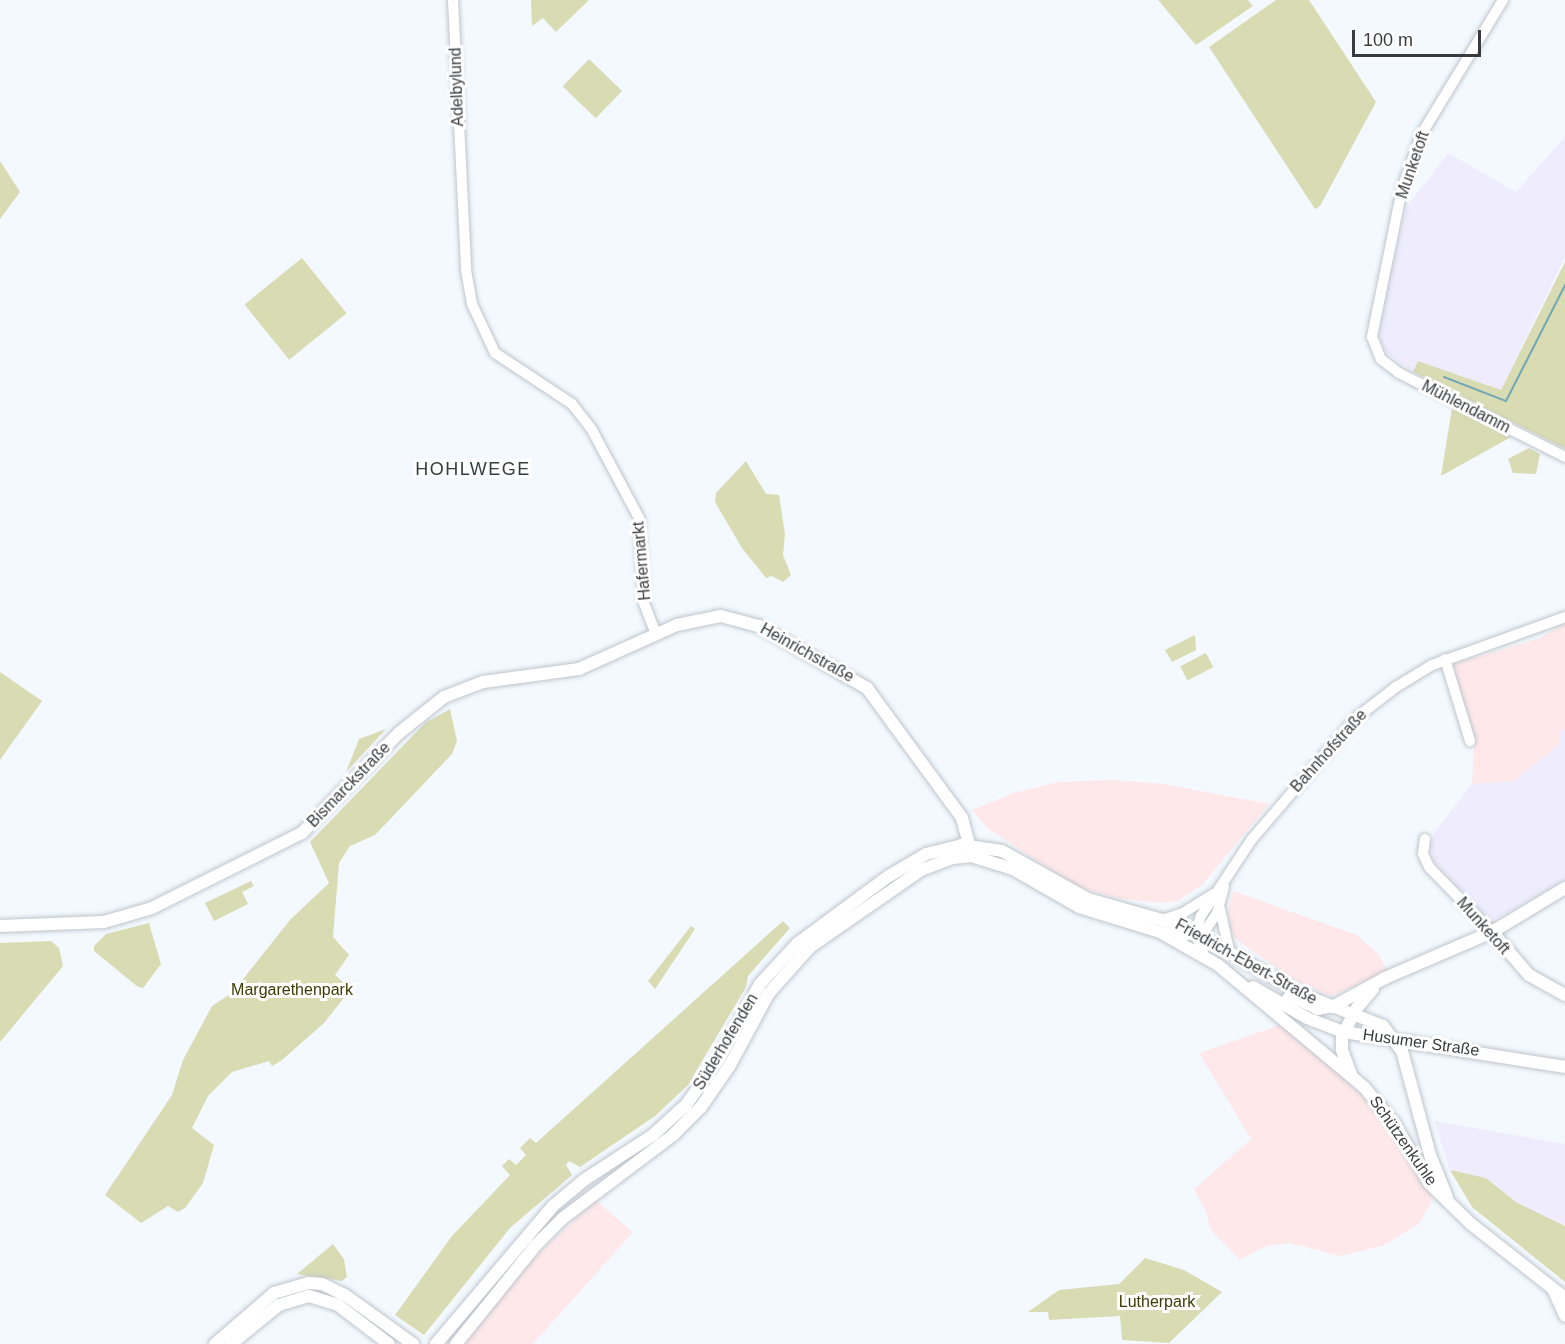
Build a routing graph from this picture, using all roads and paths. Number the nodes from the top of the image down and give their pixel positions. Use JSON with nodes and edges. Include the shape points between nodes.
{"nodes":[{"id":1,"x":453,"y":0,"type":"edge"},
{"id":2,"x":1503,"y":0,"type":"edge"},
{"id":3,"x":1374,"y":349,"type":"joint"},
{"id":4,"x":1565,"y":457,"type":"edge"},
{"id":5,"x":625,"y":489,"type":"joint"},
{"id":6,"x":1565,"y":617,"type":"edge"},
{"id":7,"x":656,"y":634,"type":"junction"},
{"id":8,"x":1445,"y":659,"type":"junction"},
{"id":9,"x":1470,"y":741,"type":"dead end"},
{"id":10,"x":1425,"y":839,"type":"dead end"},
{"id":11,"x":967,"y":849,"type":"junction"},
{"id":12,"x":952,"y":858,"type":"joint"},
{"id":13,"x":1225,"y":884,"type":"junction"},
{"id":14,"x":1565,"y":888,"type":"edge"},
{"id":15,"x":1220,"y":906,"type":"junction"},
{"id":16,"x":1165,"y":919,"type":"junction"},
{"id":17,"x":0,"y":926,"type":"edge"},
{"id":18,"x":1161,"y":932,"type":"junction"},
{"id":19,"x":1197,"y":933,"type":"junction"},
{"id":20,"x":1486,"y":934,"type":"junction"},
{"id":21,"x":1229,"y":950,"type":"junction"},
{"id":22,"x":1205,"y":957,"type":"junction"},
{"id":23,"x":1390,"y":976,"type":"junction"},
{"id":24,"x":1565,"y":995,"type":"edge"},
{"id":25,"x":1332,"y":1007,"type":"junction"},
{"id":26,"x":1278,"y":1008,"type":"junction"},
{"id":27,"x":1353,"y":1013,"type":"junction"},
{"id":28,"x":1344,"y":1032,"type":"junction"},
{"id":29,"x":1397,"y":1041,"type":"junction"},
{"id":30,"x":1565,"y":1067,"type":"edge"},
{"id":31,"x":1354,"y":1079,"type":"junction"},
{"id":32,"x":1448,"y":1201,"type":"junction"},
{"id":33,"x":1553,"y":1290,"type":"junction"},
{"id":34,"x":1565,"y":1298,"type":"edge"},
{"id":35,"x":1565,"y":1316,"type":"edge"},
{"id":36,"x":215,"y":1344,"type":"edge"},
{"id":37,"x":231,"y":1344,"type":"edge"},
{"id":38,"x":389,"y":1344,"type":"edge"},
{"id":39,"x":413,"y":1344,"type":"edge"},
{"id":40,"x":436,"y":1344,"type":"edge"},
{"id":41,"x":456,"y":1344,"type":"edge"}],
"edges":[{"from":1,"to":5,"type":"street","name":"Adelbylund","via":[[466,270],[482,330],[495,353],[510,367],[572,404],[583,416]]},
{"from":2,"to":3,"type":"street","name":"Munketoft","via":[[1422,134],[1402,189],[1373,325]]},
{"from":3,"to":4,"type":"street","name":"Mühlendamm","via":[[1399,373]]},
{"from":5,"to":7,"type":"street","name":"Hafermarkt","via":[[639,518],[644,603]]},
{"from":6,"to":8,"type":"street","name":"Bahnhofstraße"},
{"from":7,"to":11,"type":"main road","name":"Heinrichstraße","via":[[700,619],[721,616],[740,620],[759,626],[852,676],[879,702],[954,805],[964,822]]},
{"from":7,"to":17,"type":"main road","name":"Bismarckstraße","via":[[579,669],[483,682],[444,697],[399,733],[302,833],[152,908],[104,922]]},
{"from":8,"to":9,"type":"street"},
{"from":8,"to":13,"type":"street","name":"Bahnhofstraße","via":[[1395,687],[1347,726],[1252,839]]},
{"from":10,"to":20,"type":"street","name":"Munketoft","via":[[1423,854],[1429,867]]},
{"from":11,"to":12,"type":"main road","name":"Friedrich-Ebert-Straße"},
{"from":11,"to":16,"type":"main road","name":"Friedrich-Ebert-Straße","via":[[1022,860],[1088,899]]},
{"from":11,"to":18,"type":"main road","name":"Friedrich-Ebert-Straße","via":[[1013,869],[1079,907]]},
{"from":11,"to":40,"type":"main road","name":"Süderhofenden","via":[[926,854],[889,876],[798,943],[760,984],[719,1059],[686,1105],[653,1135],[584,1180],[553,1206]]},
{"from":12,"to":41,"type":"main road","name":"Süderhofenden","via":[[921,870],[804,953],[770,993],[730,1065],[701,1107],[673,1135],[556,1225]]},
{"from":13,"to":15,"type":"street","name":"Bahnhofstraße"},
{"from":13,"to":16,"type":"street","name":"Bahnhofstraße","via":[[1189,910]]},
{"from":13,"to":19,"type":"street","name":"Bahnhofstraße","via":[[1201,916]]},
{"from":14,"to":20,"type":"main road"},
{"from":15,"to":19,"type":"street","name":"Bahnhofstraße","via":[[1212,922]]},
{"from":15,"to":21,"type":"street","name":"Bahnhofstraße","via":[[1221,929]]},
{"from":16,"to":19,"type":"main road","name":"Friedrich-Ebert-Straße"},
{"from":18,"to":19,"type":"street"},
{"from":18,"to":22,"type":"main road","name":"Friedrich-Ebert-Straße"},
{"from":19,"to":21,"type":"main road","name":"Friedrich-Ebert-Straße"},
{"from":19,"to":22,"type":"street"},
{"from":20,"to":23,"type":"main road"},
{"from":20,"to":24,"type":"main road","name":"Munketoft","via":[[1528,975]]},
{"from":21,"to":25,"type":"main road","name":"Friedrich-Ebert-Straße","via":[[1298,992]]},
{"from":22,"to":26,"type":"main road","name":"Friedrich-Ebert-Straße"},
{"from":23,"to":25,"type":"main road"},
{"from":23,"to":27,"type":"main road"},
{"from":25,"to":26,"type":"street","via":[[1318,1010],[1289,996]]},
{"from":25,"to":27,"type":"main road","name":"Friedrich-Ebert-Straße"},
{"from":26,"to":28,"type":"main road","name":"Husumer Straße"},
{"from":26,"to":31,"type":"main road","name":"Schützenkuhle"},
{"from":27,"to":28,"type":"main road"},
{"from":27,"to":29,"type":"main road","name":"Friedrich-Ebert-Straße","via":[[1378,1023]]},
{"from":28,"to":29,"type":"main road","name":"Husumer Straße"},
{"from":28,"to":31,"type":"main road","via":[[1342,1050]]},
{"from":29,"to":30,"type":"main road","name":"Husumer Straße"},
{"from":29,"to":32,"type":"main road","name":"Schützenkuhle","via":[[1430,1155]]},
{"from":31,"to":32,"type":"main road","name":"Schützenkuhle","via":[[1389,1116],[1427,1179]]},
{"from":32,"to":33,"type":"main road","name":"Schützenkuhle"},
{"from":33,"to":34,"type":"main road","name":"Schützenkuhle"},
{"from":33,"to":35,"type":"main road","name":"Schützenkuhle"},
{"from":36,"to":39,"type":"main road","via":[[274,1293],[308,1283],[322,1284],[345,1295]]},
{"from":37,"to":38,"type":"main road","via":[[279,1305],[309,1296],[338,1305]]}]}
